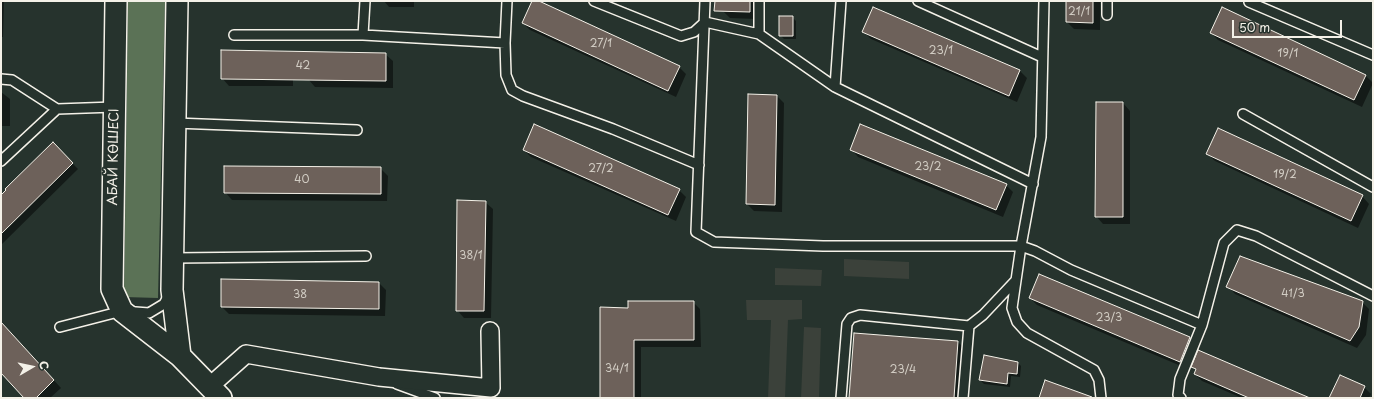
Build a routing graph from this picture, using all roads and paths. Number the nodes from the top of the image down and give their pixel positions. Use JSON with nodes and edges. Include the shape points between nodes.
{"nodes":[{"id":1,"x":116,"y":1,"type":"edge"},
{"id":2,"x":177,"y":1,"type":"edge"},
{"id":3,"x":365,"y":1,"type":"edge"},
{"id":4,"x":507,"y":1,"type":"edge"},
{"id":5,"x":594,"y":1,"type":"edge"},
{"id":6,"x":705,"y":1,"type":"edge"},
{"id":7,"x":759,"y":1,"type":"edge"},
{"id":8,"x":841,"y":1,"type":"edge"},
{"id":9,"x":918,"y":1,"type":"edge"},
{"id":10,"x":1044,"y":1,"type":"edge"},
{"id":11,"x":1107,"y":1,"type":"edge"},
{"id":12,"x":1249,"y":2,"type":"dead end"},
{"id":13,"x":1107,"y":15,"type":"dead end"},
{"id":14,"x":705,"y":22,"type":"junction"},
{"id":15,"x":759,"y":34,"type":"junction"},
{"id":16,"x":234,"y":35,"type":"dead end"},
{"id":17,"x":363,"y":35,"type":"junction"},
{"id":18,"x":505,"y":43,"type":"junction"},
{"id":19,"x":1373,"y":55,"type":"edge"},
{"id":20,"x":1042,"y":57,"type":"junction"},
{"id":21,"x":1,"y":79,"type":"edge"},
{"id":22,"x":834,"y":87,"type":"junction"},
{"id":23,"x":114,"y":107,"type":"junction"},
{"id":24,"x":57,"y":109,"type":"junction"},
{"id":25,"x":1243,"y":114,"type":"dead end"},
{"id":26,"x":175,"y":123,"type":"junction"},
{"id":27,"x":357,"y":130,"type":"dead end"},
{"id":28,"x":1,"y":160,"type":"edge"},
{"id":29,"x":699,"y":165,"type":"junction"},
{"id":30,"x":1033,"y":184,"type":"junction"},
{"id":31,"x":1373,"y":187,"type":"edge"},
{"id":32,"x":1021,"y":246,"type":"junction"},
{"id":33,"x":366,"y":256,"type":"dead end"},
{"id":34,"x":174,"y":258,"type":"junction"},
{"id":35,"x":1016,"y":280,"type":"junction"},
{"id":36,"x":172,"y":290,"type":"junction"},
{"id":37,"x":1373,"y":296,"type":"edge"},
{"id":38,"x":122,"y":311,"type":"junction"},
{"id":39,"x":1202,"y":325,"type":"junction"},
{"id":40,"x":969,"y":326,"type":"junction"},
{"id":41,"x":60,"y":327,"type":"dead end"},
{"id":42,"x":490,"y":331,"type":"dead end"},
{"id":43,"x":180,"y":356,"type":"junction"},
{"id":44,"x":379,"y":377,"type":"junction"},
{"id":45,"x":215,"y":392,"type":"edge"},
{"id":46,"x":435,"y":398,"type":"edge"},
{"id":47,"x":840,"y":398,"type":"edge"},
{"id":48,"x":964,"y":398,"type":"edge"},
{"id":49,"x":1101,"y":398,"type":"edge"},
{"id":50,"x":1181,"y":398,"type":"edge"}],
"edges":[{"from":1,"to":23,"type":"street","name":"АБАЙ КӨШЕСІ"},
{"from":2,"to":26,"type":"street"},
{"from":3,"to":17,"type":"lane"},
{"from":4,"to":18,"type":"lane"},
{"from":5,"to":14,"type":"lane","via":[[681,36],[694,32]]},
{"from":6,"to":14,"type":"lane"},
{"from":7,"to":15,"type":"lane"},
{"from":8,"to":22,"type":"lane"},
{"from":9,"to":20,"type":"lane"},
{"from":10,"to":20,"type":"lane"},
{"from":11,"to":13,"type":"lane"},
{"from":12,"to":19,"type":"lane"},
{"from":14,"to":15,"type":"lane"},
{"from":14,"to":29,"type":"lane"},
{"from":15,"to":22,"type":"lane"},
{"from":16,"to":17,"type":"lane"},
{"from":17,"to":18,"type":"lane"},
{"from":18,"to":29,"type":"lane","via":[[506,75],[512,90]]},
{"from":20,"to":30,"type":"lane","via":[[1041,137]]},
{"from":21,"to":24,"type":"lane","via":[[12,80]]},
{"from":22,"to":30,"type":"lane"},
{"from":23,"to":24,"type":"lane"},
{"from":23,"to":38,"type":"street","name":"АБАЙ КӨШЕСІ","via":[[112,289]]},
{"from":24,"to":28,"type":"lane"},
{"from":25,"to":31,"type":"lane"},
{"from":26,"to":27,"type":"lane"},
{"from":26,"to":34,"type":"street"},
{"from":29,"to":32,"type":"lane","via":[[696,232],[714,242],[823,246]]},
{"from":30,"to":32,"type":"lane"},
{"from":32,"to":35,"type":"lane"},
{"from":32,"to":39,"type":"lane"},
{"from":33,"to":34,"type":"lane"},
{"from":34,"to":36,"type":"street"},
{"from":35,"to":40,"type":"lane"},
{"from":35,"to":49,"type":"lane","via":[[1012,308],[1017,322],[1027,333],[1094,370],[1099,380]]},
{"from":36,"to":38,"type":"lane","via":[[164,304],[148,313]]},
{"from":36,"to":43,"type":"street"},
{"from":37,"to":39,"type":"lane","via":[[1256,236],[1237,230],[1224,243]]},
{"from":38,"to":41,"type":"lane"},
{"from":38,"to":43,"type":"street"},
{"from":39,"to":50,"type":"lane","via":[[1180,379],[1178,395]]},
{"from":40,"to":47,"type":"lane","via":[[860,315],[851,318],[847,324]]},
{"from":40,"to":48,"type":"lane"},
{"from":42,"to":44,"type":"street","via":[[491,388]]},
{"from":43,"to":45,"type":"street"},
{"from":44,"to":45,"type":"street","via":[[246,354]]},
{"from":44,"to":46,"type":"lane"}]}
